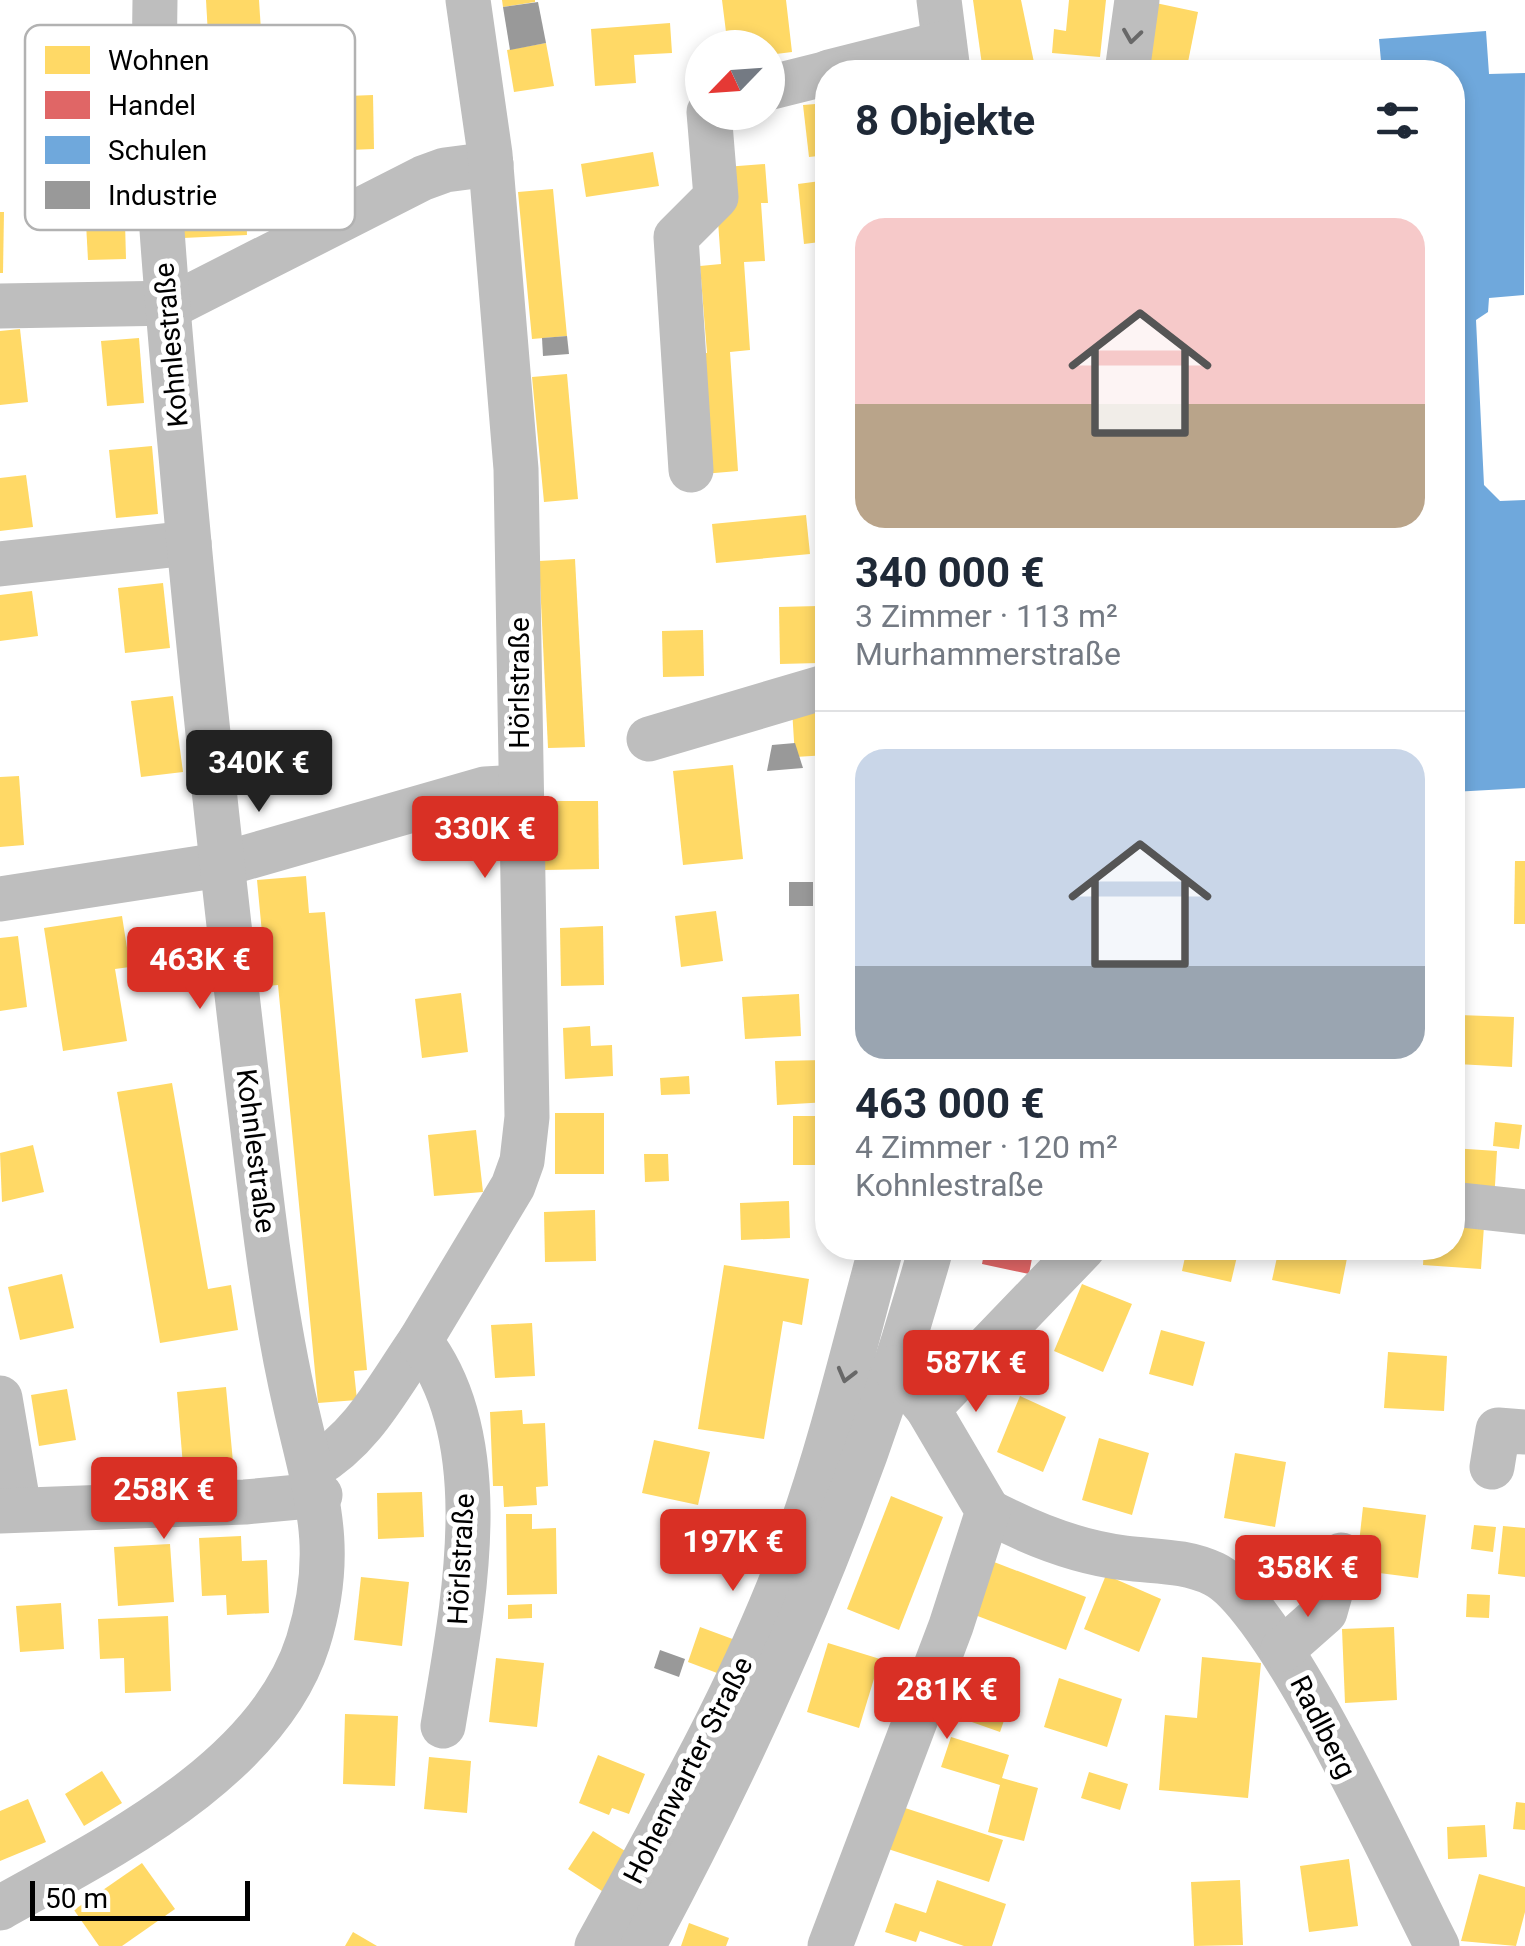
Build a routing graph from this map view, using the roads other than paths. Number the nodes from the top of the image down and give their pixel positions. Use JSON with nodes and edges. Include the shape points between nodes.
{"nodes":[{"id":1,"x":468,"y":0,"type":"edge"},
{"id":2,"x":1137,"y":0,"type":"edge"},
{"id":3,"x":944,"y":38,"type":"edge"},
{"id":4,"x":871,"y":60,"type":"edge"},
{"id":5,"x":1128,"y":60,"type":"edge"},
{"id":6,"x":815,"y":76,"type":"edge"},
{"id":7,"x":785,"y":84,"type":"edge"},
{"id":8,"x":705,"y":130,"type":"edge"},
{"id":9,"x":490,"y":164,"type":"junction"},
{"id":10,"x":355,"y":210,"type":"edge"},
{"id":11,"x":162,"y":230,"type":"edge"},
{"id":12,"x":314,"y":230,"type":"edge"},
{"id":13,"x":0,"y":306,"type":"edge"},
{"id":14,"x":168,"y":306,"type":"junction"},
{"id":15,"x":691,"y":470,"type":"dead end"},
{"id":16,"x":189,"y":544,"type":"junction"},
{"id":17,"x":0,"y":564,"type":"edge"},
{"id":18,"x":815,"y":690,"type":"edge"},
{"id":19,"x":649,"y":739,"type":"dead end"},
{"id":20,"x":520,"y":787,"type":"junction"},
{"id":21,"x":220,"y":865,"type":"junction"},
{"id":22,"x":0,"y":899,"type":"edge"},
{"id":23,"x":1465,"y":1205,"type":"edge"},
{"id":24,"x":1525,"y":1212,"type":"edge"},
{"id":25,"x":878,"y":1260,"type":"edge"},
{"id":26,"x":926,"y":1260,"type":"edge"},
{"id":27,"x":1071,"y":1260,"type":"edge"},
{"id":28,"x":420,"y":1341,"type":"junction"},
{"id":29,"x":894,"y":1368,"type":"junction"},
{"id":30,"x":0,"y":1398,"type":"edge"},
{"id":31,"x":928,"y":1409,"type":"junction"},
{"id":32,"x":1525,"y":1432,"type":"edge"},
{"id":33,"x":1492,"y":1467,"type":"dead end"},
{"id":34,"x":316,"y":1480,"type":"junction"},
{"id":35,"x":10,"y":1510,"type":"edge"},
{"id":36,"x":988,"y":1511,"type":"junction"},
{"id":37,"x":1341,"y":1555,"type":"dead end"},
{"id":38,"x":1282,"y":1648,"type":"junction"},
{"id":39,"x":443,"y":1726,"type":"dead end"},
{"id":40,"x":0,"y":1908,"type":"edge"},
{"id":41,"x":597,"y":1946,"type":"edge"},
{"id":42,"x":644,"y":1946,"type":"edge"},
{"id":43,"x":830,"y":1946,"type":"edge"},
{"id":44,"x":1437,"y":1946,"type":"edge"}],
"edges":[{"from":1,"to":9,"type":"street","name":"Hörlstraße"},
{"from":2,"to":5,"type":"street","one_way":true},
{"from":3,"to":4,"type":"street"},
{"from":6,"to":7,"type":"street"},
{"from":8,"to":15,"type":"street","via":[[716,197],[676,238]]},
{"from":9,"to":10,"type":"street","via":[[423,178]]},
{"from":9,"to":20,"type":"street","name":"Hörlstraße","via":[[516,469]]},
{"from":11,"to":14,"type":"street","name":"Kohnlestraße"},
{"from":12,"to":14,"type":"street"},
{"from":13,"to":14,"type":"street"},
{"from":14,"to":16,"type":"street","name":"Kohnlestraße"},
{"from":16,"to":17,"type":"street"},
{"from":16,"to":21,"type":"street","name":"Kohnlestraße"},
{"from":18,"to":19,"type":"street"},
{"from":20,"to":21,"type":"street","via":[[485,790]]},
{"from":20,"to":28,"type":"street","name":"Hörlstraße","via":[[528,1116],[522,1162]]},
{"from":21,"to":22,"type":"street"},
{"from":21,"to":34,"type":"street","name":"Kohnlestraße","via":[[270,1258],[296,1409]]},
{"from":23,"to":24,"type":"street"},
{"from":25,"to":41,"type":"street","name":"Hohenwarter Straße","one_way":true,"via":[[832,1432],[779,1585]]},
{"from":26,"to":29,"type":"street","name":"Hohenwarter Straße"},
{"from":27,"to":31,"type":"street"},
{"from":28,"to":34,"type":"street","name":"Hörlstraße"},
{"from":28,"to":39,"type":"street","name":"Hörlstraße","via":[[447,1389],[468,1511],[462,1614]]},
{"from":29,"to":31,"type":"street"},
{"from":29,"to":42,"type":"street","name":"Hohenwarter Straße","via":[[785,1664]]},
{"from":30,"to":35,"type":"street"},
{"from":31,"to":36,"type":"street"},
{"from":32,"to":33,"type":"street","via":[[1498,1430]]},
{"from":34,"to":35,"type":"street","via":[[245,1502]]},
{"from":34,"to":40,"type":"street","name":"Kohnlestraße","via":[[323,1534],[317,1608],[278,1706],[204,1780]]},
{"from":36,"to":38,"type":"street","name":"Radlberg","via":[[1080,1549],[1176,1560],[1218,1576],[1248,1602]]},
{"from":36,"to":43,"type":"street"},
{"from":37,"to":38,"type":"street","via":[[1325,1612]]},
{"from":38,"to":44,"type":"street","name":"Radlberg"}]}
